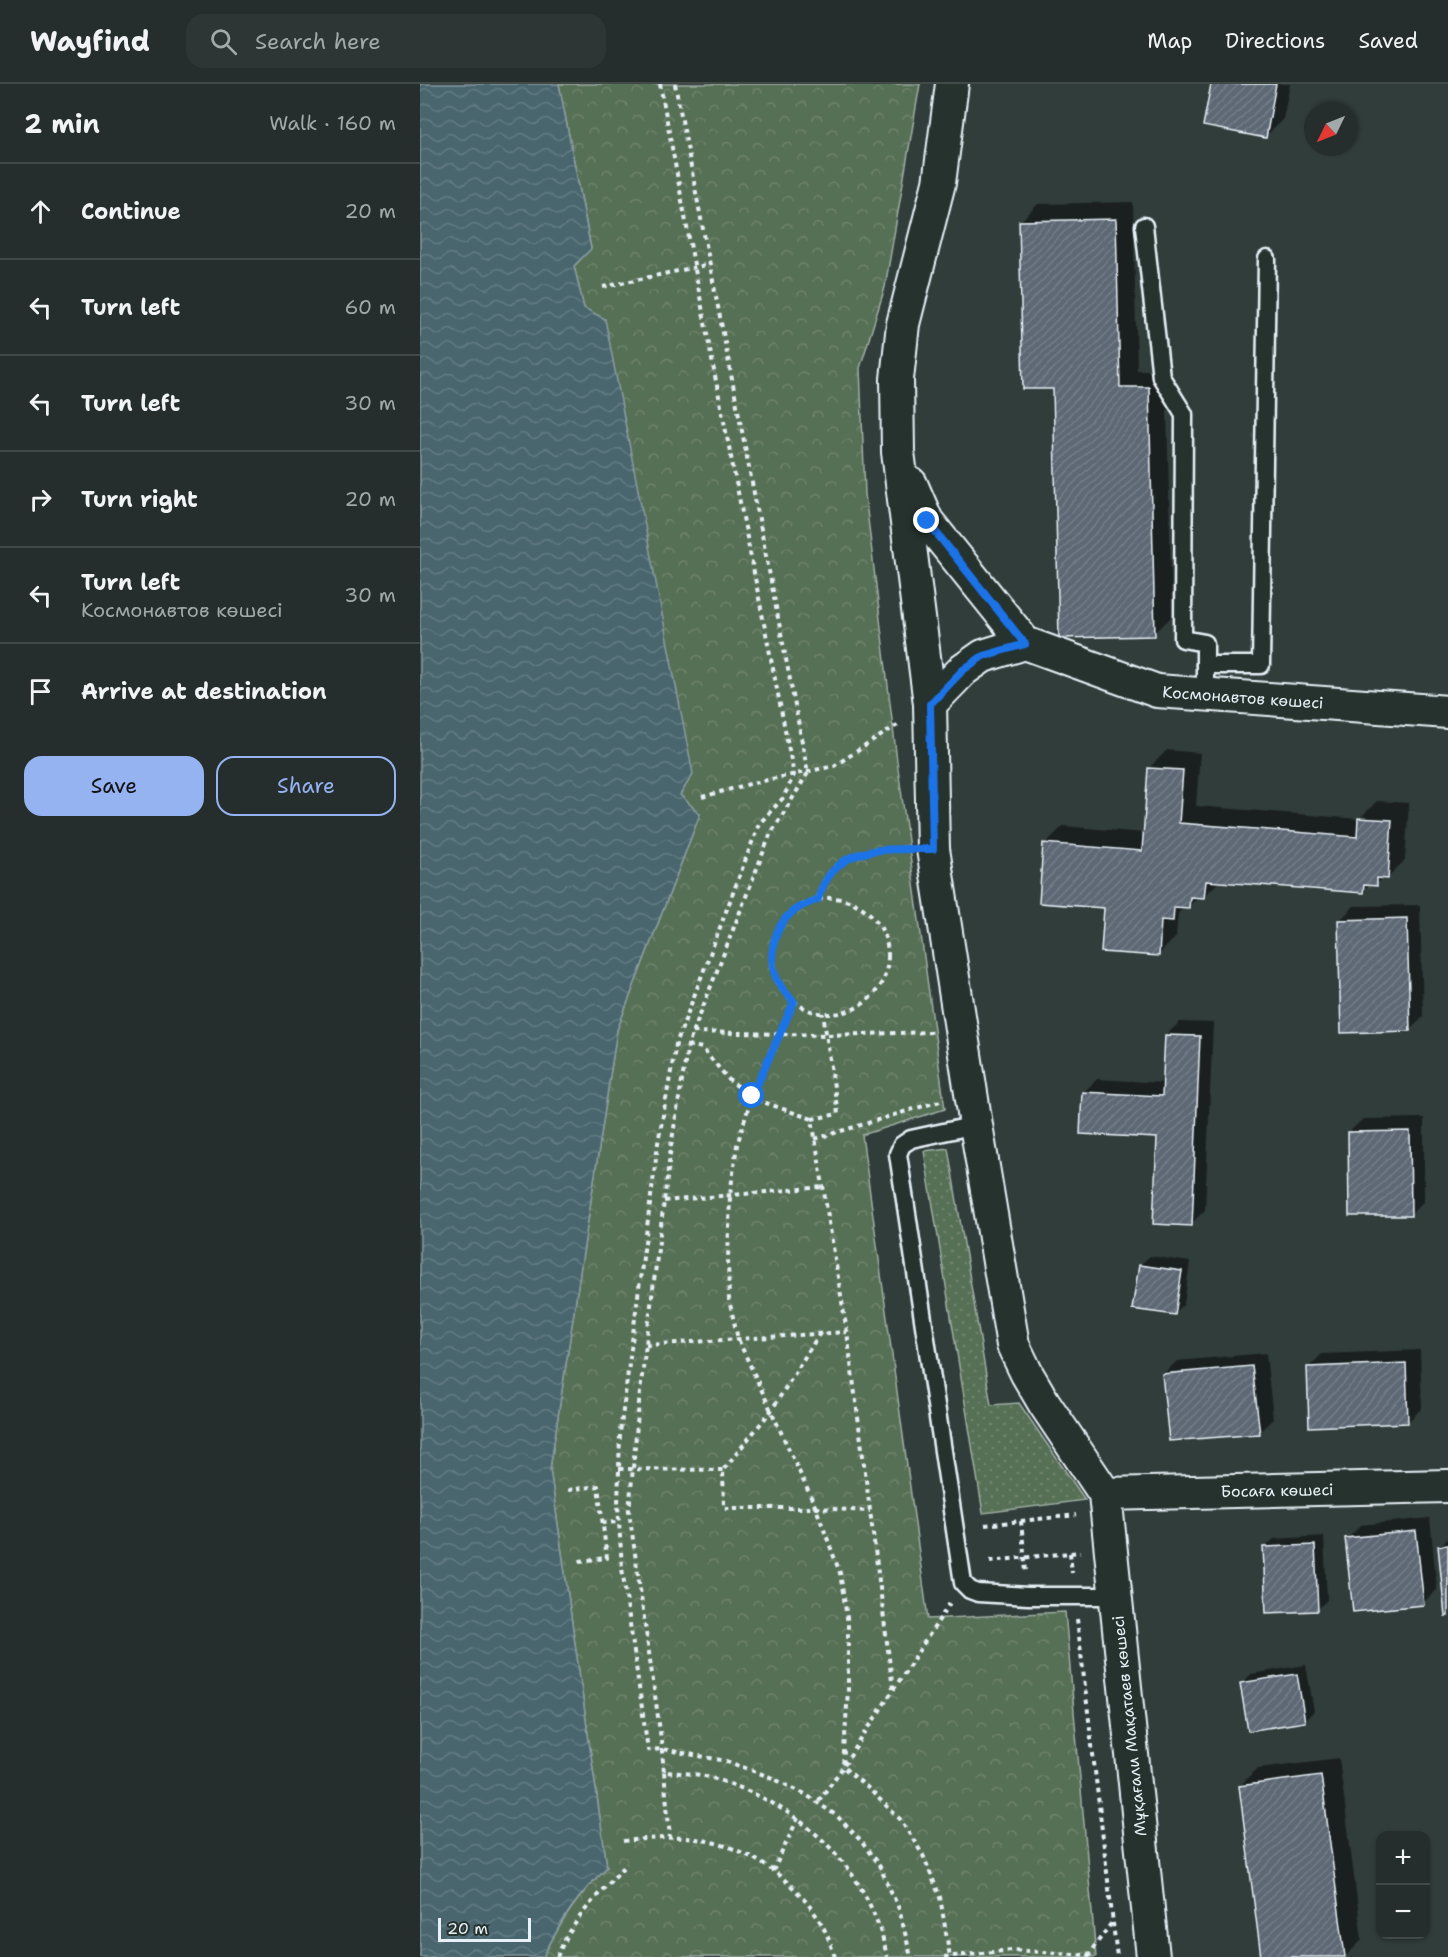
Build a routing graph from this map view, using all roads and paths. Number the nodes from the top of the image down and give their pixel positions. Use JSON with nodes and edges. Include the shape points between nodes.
{"nodes":[{"id":1,"x":660,"y":84,"type":"edge"},
{"id":2,"x":675,"y":84,"type":"edge"},
{"id":3,"x":952,"y":84,"type":"edge"},
{"id":4,"x":1144,"y":226,"type":"dead end"},
{"id":5,"x":1267,"y":259,"type":"dead end"},
{"id":6,"x":710,"y":264,"type":"junction"},
{"id":7,"x":694,"y":266,"type":"junction"},
{"id":8,"x":603,"y":287,"type":"dead end"},
{"id":9,"x":898,"y":453,"type":"junction"},
{"id":10,"x":1025,"y":644,"type":"junction"},
{"id":11,"x":1205,"y":680,"type":"junction"},
{"id":12,"x":930,"y":704,"type":"junction"},
{"id":13,"x":1448,"y":712,"type":"edge"},
{"id":14,"x":808,"y":773,"type":"junction"},
{"id":15,"x":794,"y":775,"type":"junction"},
{"id":16,"x":702,"y":797,"type":"dead end"},
{"id":17,"x":933,"y":849,"type":"junction"},
{"id":18,"x":818,"y":899,"type":"junction"},
{"id":19,"x":794,"y":1002,"type":"junction"},
{"id":20,"x":823,"y":1013,"type":"junction"},
{"id":21,"x":693,"y":1032,"type":"junction"},
{"id":22,"x":937,"y":1032,"type":"dead end"},
{"id":23,"x":780,"y":1033,"type":"junction"},
{"id":24,"x":826,"y":1035,"type":"junction"},
{"id":25,"x":688,"y":1045,"type":"junction"},
{"id":26,"x":752,"y":1096,"type":"junction"},
{"id":27,"x":946,"y":1099,"type":"dead end"},
{"id":28,"x":812,"y":1119,"type":"junction"},
{"id":29,"x":976,"y":1125,"type":"junction"},
{"id":30,"x":815,"y":1139,"type":"junction"},
{"id":31,"x":823,"y":1187,"type":"junction"},
{"id":32,"x":730,"y":1195,"type":"junction"},
{"id":33,"x":664,"y":1201,"type":"junction"},
{"id":34,"x":847,"y":1332,"type":"junction"},
{"id":35,"x":820,"y":1334,"type":"junction"},
{"id":36,"x":738,"y":1339,"type":"junction"},
{"id":37,"x":646,"y":1345,"type":"junction"},
{"id":38,"x":771,"y":1411,"type":"junction"},
{"id":39,"x":619,"y":1469,"type":"junction"},
{"id":40,"x":632,"y":1470,"type":"junction"},
{"id":41,"x":723,"y":1470,"type":"junction"},
{"id":42,"x":1448,"y":1486,"type":"edge"},
{"id":43,"x":568,"y":1490,"type":"dead end"},
{"id":44,"x":1106,"y":1503,"type":"junction"},
{"id":45,"x":816,"y":1508,"type":"junction"},
{"id":46,"x":870,"y":1511,"type":"junction"},
{"id":47,"x":1021,"y":1521,"type":"junction"},
{"id":48,"x":619,"y":1522,"type":"junction"},
{"id":49,"x":602,"y":1523,"type":"junction"},
{"id":50,"x":985,"y":1525,"type":"dead end"},
{"id":51,"x":1111,"y":1549,"type":"junction"},
{"id":52,"x":1070,"y":1553,"type":"junction"},
{"id":53,"x":1024,"y":1557,"type":"junction"},
{"id":54,"x":579,"y":1561,"type":"dead end"},
{"id":55,"x":990,"y":1561,"type":"dead end"},
{"id":56,"x":963,"y":1583,"type":"junction"},
{"id":57,"x":1028,"y":1596,"type":"junction"},
{"id":58,"x":1074,"y":1596,"type":"junction"},
{"id":59,"x":1116,"y":1596,"type":"junction"},
{"id":60,"x":893,"y":1689,"type":"junction"},
{"id":61,"x":662,"y":1749,"type":"junction"},
{"id":62,"x":843,"y":1767,"type":"junction"},
{"id":63,"x":664,"y":1772,"type":"junction"},
{"id":64,"x":818,"y":1803,"type":"junction"},
{"id":65,"x":798,"y":1818,"type":"junction"},
{"id":66,"x":670,"y":1838,"type":"junction"},
{"id":67,"x":623,"y":1841,"type":"dead end"},
{"id":68,"x":627,"y":1864,"type":"dead end"},
{"id":69,"x":772,"y":1870,"type":"junction"},
{"id":70,"x":1113,"y":1921,"type":"junction"},
{"id":71,"x":950,"y":1956,"type":"edge"},
{"id":72,"x":1089,"y":1956,"type":"edge"},
{"id":73,"x":557,"y":1957,"type":"edge"},
{"id":74,"x":836,"y":1957,"type":"edge"},
{"id":75,"x":887,"y":1957,"type":"edge"},
{"id":76,"x":912,"y":1957,"type":"edge"},
{"id":77,"x":944,"y":1957,"type":"edge"},
{"id":78,"x":1117,"y":1957,"type":"edge"},
{"id":79,"x":1153,"y":1957,"type":"edge"}],
"edges":[{"from":1,"to":7,"type":"path"},
{"from":2,"to":6,"type":"path"},
{"from":3,"to":9,"type":"street","via":[[939,183],[903,324],[897,379]]},
{"from":4,"to":11,"type":"lane","via":[[1161,377],[1184,414],[1183,639],[1205,643]]},
{"from":5,"to":11,"type":"lane","via":[[1261,665]]},
{"from":6,"to":7,"type":"path"},
{"from":6,"to":14,"type":"path"},
{"from":7,"to":8,"type":"path"},
{"from":7,"to":15,"type":"path"},
{"from":9,"to":10,"type":"street","via":[[927,521]]},
{"from":9,"to":12,"type":"street"},
{"from":10,"to":11,"type":"street","name":"Космонавтов көшесі","via":[[1157,691]]},
{"from":10,"to":12,"type":"street","via":[[983,656],[963,670]]},
{"from":11,"to":13,"type":"street","name":"Космонавтов көшесі"},
{"from":12,"to":14,"type":"path","via":[[834,766]]},
{"from":12,"to":17,"type":"street"},
{"from":14,"to":15,"type":"path"},
{"from":14,"to":21,"type":"path","via":[[770,835]]},
{"from":15,"to":16,"type":"path"},
{"from":15,"to":39,"type":"path","via":[[783,798],[759,824],[676,1044],[658,1143],[620,1433]]},
{"from":17,"to":18,"type":"path","via":[[874,850],[848,858],[822,883]]},
{"from":17,"to":29,"type":"street"},
{"from":18,"to":19,"type":"path","via":[[786,917],[772,950],[773,968],[781,987]]},
{"from":18,"to":20,"type":"path","via":[[836,898],[868,913],[880,927],[887,964],[881,983],[869,999],[852,1010]]},
{"from":19,"to":20,"type":"path"},
{"from":19,"to":23,"type":"path"},
{"from":20,"to":24,"type":"path"},
{"from":21,"to":23,"type":"path"},
{"from":21,"to":25,"type":"path"},
{"from":22,"to":24,"type":"path"},
{"from":23,"to":24,"type":"path"},
{"from":23,"to":26,"type":"path"},
{"from":24,"to":28,"type":"path","via":[[838,1114]]},
{"from":25,"to":26,"type":"path","via":[[702,1048],[730,1081]]},
{"from":25,"to":33,"type":"path"},
{"from":26,"to":28,"type":"path"},
{"from":26,"to":32,"type":"path","via":[[737,1144]]},
{"from":27,"to":30,"type":"path"},
{"from":28,"to":30,"type":"path"},
{"from":29,"to":44,"type":"street","via":[[1014,1345],[1027,1374]]},
{"from":29,"to":56,"type":"lane","via":[[911,1139],[898,1154]]},
{"from":30,"to":31,"type":"path"},
{"from":31,"to":32,"type":"path"},
{"from":31,"to":34,"type":"path"},
{"from":32,"to":33,"type":"path"},
{"from":32,"to":36,"type":"path","via":[[729,1300]]},
{"from":33,"to":37,"type":"path"},
{"from":34,"to":35,"type":"path"},
{"from":34,"to":46,"type":"path"},
{"from":35,"to":36,"type":"path"},
{"from":35,"to":38,"type":"path"},
{"from":36,"to":37,"type":"path"},
{"from":36,"to":38,"type":"path"},
{"from":37,"to":40,"type":"path"},
{"from":38,"to":41,"type":"path"},
{"from":38,"to":45,"type":"path"},
{"from":39,"to":40,"type":"path"},
{"from":39,"to":48,"type":"path"},
{"from":40,"to":41,"type":"path"},
{"from":40,"to":61,"type":"path","via":[[629,1511]]},
{"from":41,"to":45,"type":"path","via":[[724,1508]]},
{"from":42,"to":44,"type":"street","name":"Босаға көшесі"},
{"from":43,"to":49,"type":"path","via":[[598,1486]]},
{"from":44,"to":47,"type":"path"},
{"from":44,"to":51,"type":"street","name":"Мұқағали Мақатаев көшесі"},
{"from":45,"to":46,"type":"path"},
{"from":45,"to":62,"type":"path","via":[[840,1573],[848,1624]]},
{"from":46,"to":60,"type":"path"},
{"from":47,"to":50,"type":"path"},
{"from":47,"to":53,"type":"path"},
{"from":48,"to":49,"type":"path"},
{"from":48,"to":61,"type":"path","via":[[648,1750]]},
{"from":49,"to":54,"type":"path","via":[[607,1558]]},
{"from":51,"to":52,"type":"path"},
{"from":51,"to":59,"type":"street","name":"Мұқағали Мақатаев көшесі"},
{"from":52,"to":53,"type":"path"},
{"from":52,"to":58,"type":"path"},
{"from":53,"to":55,"type":"path"},
{"from":53,"to":57,"type":"path"},
{"from":56,"to":57,"type":"lane","via":[[978,1593]]},
{"from":56,"to":60,"type":"path"},
{"from":57,"to":58,"type":"lane"},
{"from":58,"to":59,"type":"lane"},
{"from":58,"to":70,"type":"path"},
{"from":59,"to":79,"type":"street","name":"Мұқағали Мақатаев көшесі"},
{"from":60,"to":62,"type":"path"},
{"from":61,"to":63,"type":"path"},
{"from":61,"to":64,"type":"path","via":[[726,1761],[770,1777]]},
{"from":62,"to":64,"type":"path"},
{"from":62,"to":71,"type":"path","via":[[900,1819],[922,1855],[940,1897]]},
{"from":63,"to":65,"type":"path","via":[[735,1785]]},
{"from":63,"to":66,"type":"path"},
{"from":64,"to":76,"type":"path","via":[[837,1816],[880,1867],[899,1909]]},
{"from":65,"to":69,"type":"path"},
{"from":65,"to":75,"type":"path","via":[[855,1877],[872,1906]]},
{"from":66,"to":67,"type":"path"},
{"from":66,"to":69,"type":"path","via":[[697,1839],[730,1847]]},
{"from":68,"to":73,"type":"path","via":[[591,1902],[566,1936]]},
{"from":69,"to":74,"type":"path","via":[[801,1896],[822,1925]]},
{"from":70,"to":72,"type":"path"},
{"from":70,"to":78,"type":"path"},
{"from":71,"to":72,"type":"path","via":[[1012,1950]]},
{"from":71,"to":77,"type":"path"}]}
